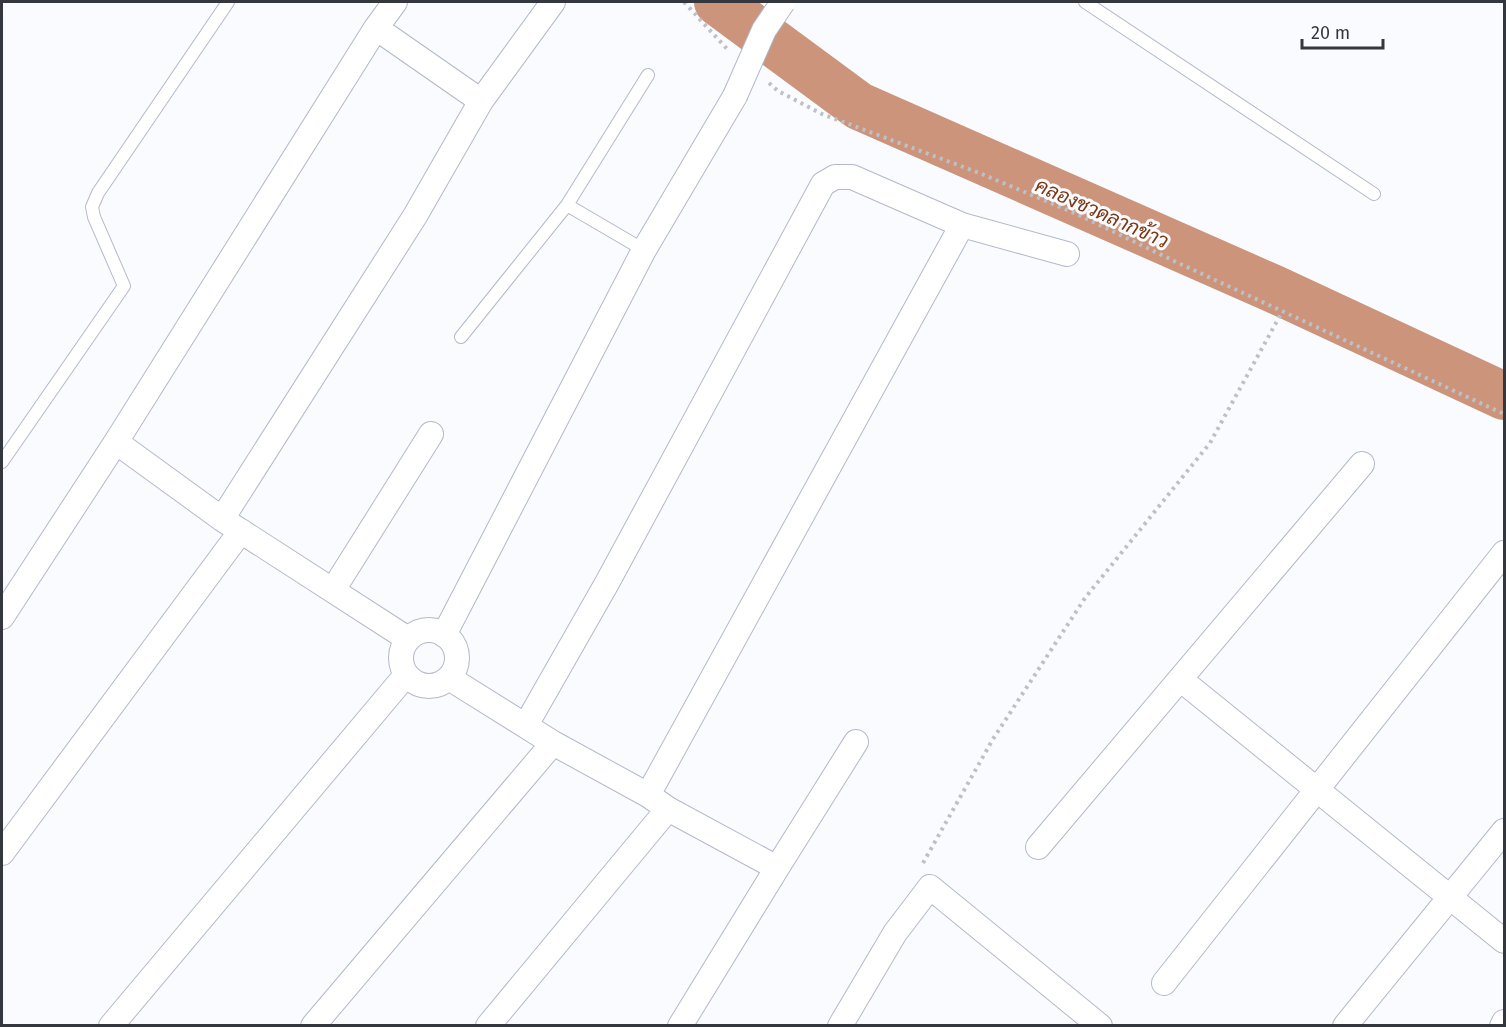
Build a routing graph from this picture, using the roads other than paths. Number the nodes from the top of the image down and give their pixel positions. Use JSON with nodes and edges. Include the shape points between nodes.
{"nodes":[{"id":1,"x":228,"y":2,"type":"edge"},
{"id":2,"x":395,"y":2,"type":"edge"},
{"id":3,"x":553,"y":2,"type":"edge"},
{"id":4,"x":783,"y":2,"type":"edge"},
{"id":5,"x":1085,"y":2,"type":"edge"},
{"id":6,"x":376,"y":28,"type":"junction"},
{"id":7,"x":648,"y":75,"type":"dead end"},
{"id":8,"x":482,"y":101,"type":"junction"},
{"id":9,"x":1374,"y":194,"type":"dead end"},
{"id":10,"x":567,"y":205,"type":"junction"},
{"id":11,"x":962,"y":225,"type":"junction"},
{"id":12,"x":644,"y":250,"type":"junction"},
{"id":13,"x":1067,"y":254,"type":"dead end"},
{"id":14,"x":461,"y":337,"type":"dead end"},
{"id":15,"x":431,"y":434,"type":"dead end"},
{"id":16,"x":116,"y":442,"type":"junction"},
{"id":17,"x":2,"y":462,"type":"edge"},
{"id":18,"x":1362,"y":464,"type":"dead end"},
{"id":19,"x":231,"y":525,"type":"junction"},
{"id":20,"x":1504,"y":554,"type":"edge"},
{"id":21,"x":333,"y":590,"type":"junction"},
{"id":22,"x":2,"y":617,"type":"edge"},
{"id":23,"x":444,"y":635,"type":"junction"},
{"id":24,"x":408,"y":639,"type":"junction"},
{"id":25,"x":406,"y":675,"type":"junction"},
{"id":26,"x":449,"y":678,"type":"junction"},
{"id":27,"x":1180,"y":679,"type":"junction"},
{"id":28,"x":526,"y":725,"type":"junction"},
{"id":29,"x":856,"y":742,"type":"dead end"},
{"id":30,"x":553,"y":743,"type":"junction"},
{"id":31,"x":1318,"y":789,"type":"junction"},
{"id":32,"x":658,"y":802,"type":"junction"},
{"id":33,"x":1504,"y":831,"type":"edge"},
{"id":34,"x":1038,"y":847,"type":"dead end"},
{"id":35,"x":2,"y":853,"type":"edge"},
{"id":36,"x":777,"y":868,"type":"junction"},
{"id":37,"x":1450,"y":897,"type":"junction"},
{"id":38,"x":1504,"y":941,"type":"edge"},
{"id":39,"x":1164,"y":983,"type":"dead end"},
{"id":40,"x":111,"y":1026,"type":"edge"},
{"id":41,"x":313,"y":1026,"type":"edge"},
{"id":42,"x":488,"y":1026,"type":"edge"},
{"id":43,"x":680,"y":1026,"type":"edge"},
{"id":44,"x":840,"y":1026,"type":"edge"},
{"id":45,"x":1100,"y":1026,"type":"edge"},
{"id":46,"x":1345,"y":1026,"type":"edge"}],
"edges":[{"from":1,"to":17,"type":"lane","via":[[98,193],[92,207],[94,217],[124,286]]},
{"from":2,"to":6,"type":"street"},
{"from":3,"to":8,"type":"street"},
{"from":4,"to":12,"type":"street","bridge":true,"via":[[764,30],[735,96]]},
{"from":5,"to":9,"type":"lane"},
{"from":6,"to":8,"type":"street"},
{"from":6,"to":16,"type":"street"},
{"from":7,"to":10,"type":"lane"},
{"from":8,"to":19,"type":"street"},
{"from":10,"to":12,"type":"lane"},
{"from":10,"to":14,"type":"lane"},
{"from":11,"to":13,"type":"street"},
{"from":11,"to":28,"type":"street","via":[[852,177],[835,177],[823,184]]},
{"from":11,"to":32,"type":"street"},
{"from":12,"to":23,"type":"street"},
{"from":15,"to":21,"type":"street"},
{"from":16,"to":19,"type":"street"},
{"from":16,"to":22,"type":"street"},
{"from":18,"to":27,"type":"street"},
{"from":19,"to":21,"type":"street"},
{"from":19,"to":35,"type":"street"},
{"from":20,"to":31,"type":"street"},
{"from":21,"to":24,"type":"street"},
{"from":23,"to":24,"type":"street","via":[[426,630]]},
{"from":23,"to":26,"type":"street","via":[[456,650],[457,660]]},
{"from":24,"to":25,"type":"street","via":[[400,656]]},
{"from":25,"to":26,"type":"street","via":[[422,686],[441,684]]},
{"from":25,"to":40,"type":"street"},
{"from":26,"to":28,"type":"street"},
{"from":27,"to":31,"type":"street"},
{"from":27,"to":34,"type":"street"},
{"from":28,"to":30,"type":"street"},
{"from":29,"to":36,"type":"street"},
{"from":30,"to":32,"type":"street"},
{"from":30,"to":41,"type":"street"},
{"from":31,"to":37,"type":"street"},
{"from":31,"to":39,"type":"street"},
{"from":32,"to":36,"type":"street"},
{"from":32,"to":42,"type":"street"},
{"from":33,"to":37,"type":"street"},
{"from":36,"to":43,"type":"street"},
{"from":37,"to":38,"type":"street"},
{"from":37,"to":46,"type":"street"},
{"from":44,"to":45,"type":"street","via":[[895,933],[930,887]]}]}
